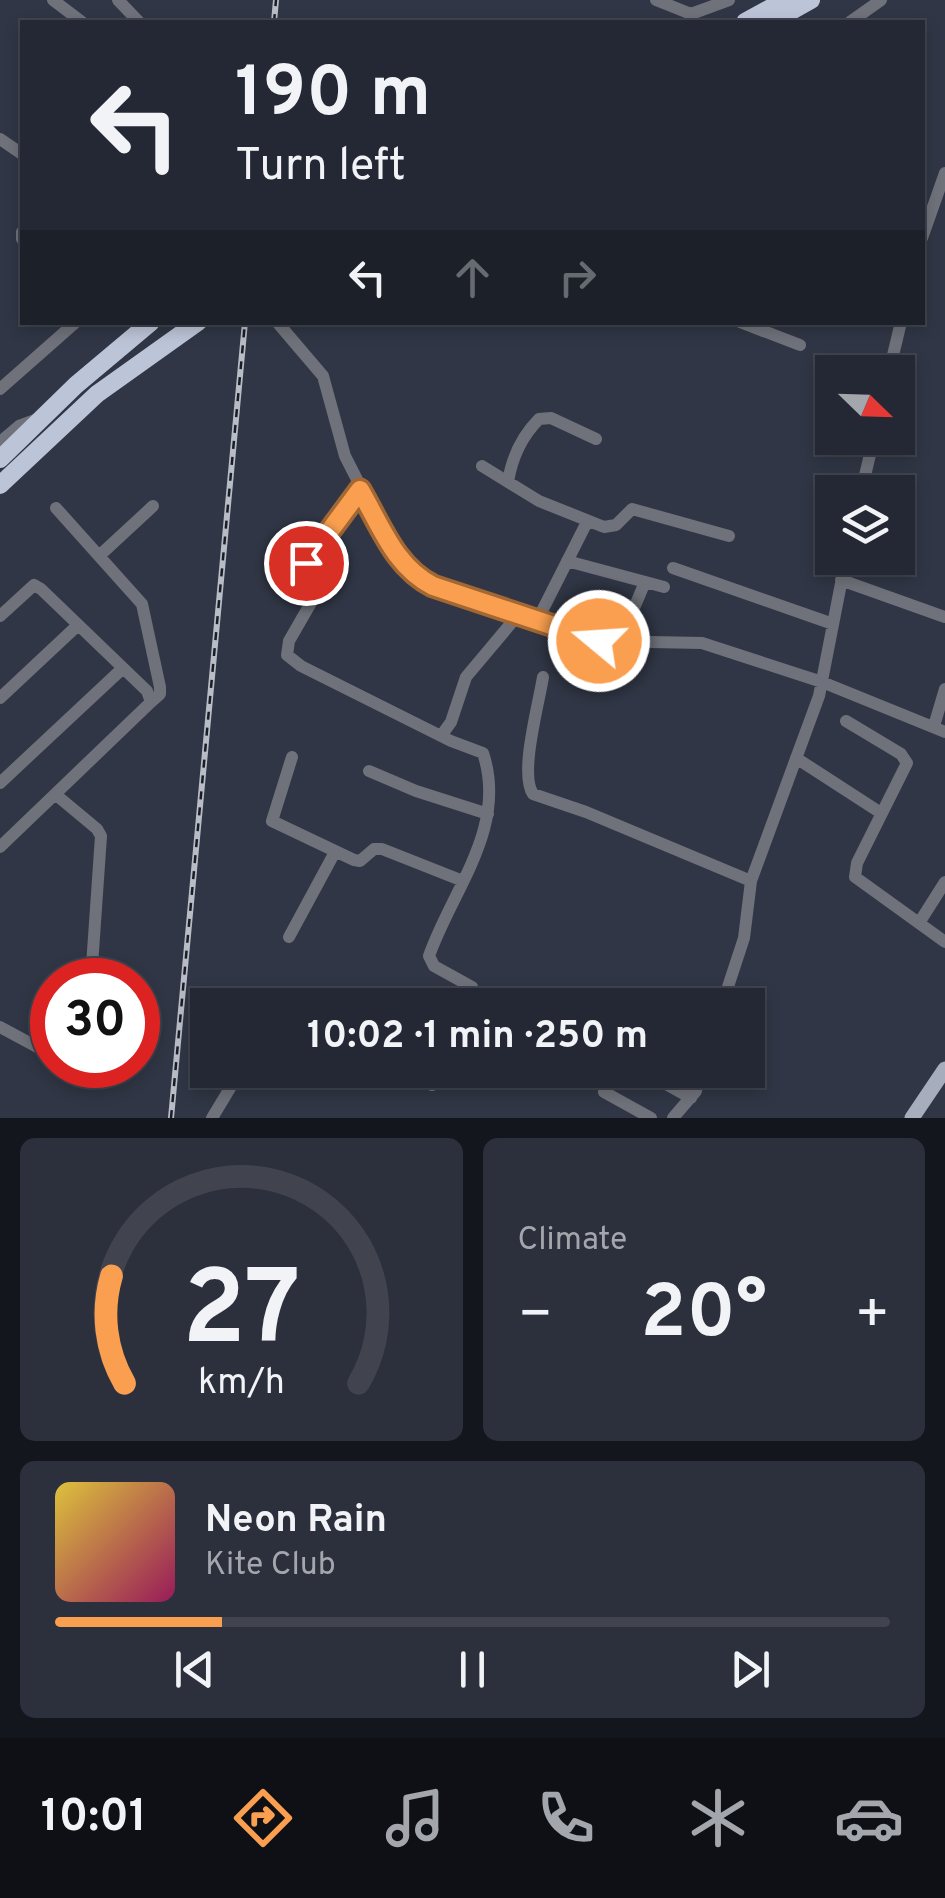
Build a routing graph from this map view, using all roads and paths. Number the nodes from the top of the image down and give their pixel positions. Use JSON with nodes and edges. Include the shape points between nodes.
{"nodes":[{"id":1,"x":53,"y":0,"type":"edge"},
{"id":2,"x":118,"y":0,"type":"edge"},
{"id":3,"x":656,"y":0,"type":"edge"},
{"id":4,"x":728,"y":0,"type":"edge"},
{"id":5,"x":785,"y":0,"type":"edge"},
{"id":6,"x":811,"y":0,"type":"edge"},
{"id":7,"x":881,"y":0,"type":"edge"},
{"id":8,"x":79,"y":20,"type":"edge"},
{"id":9,"x":137,"y":20,"type":"edge"},
{"id":10,"x":748,"y":20,"type":"edge"},
{"id":11,"x":776,"y":20,"type":"edge"},
{"id":12,"x":853,"y":20,"type":"edge"},
{"id":13,"x":945,"y":173,"type":"edge"},
{"id":14,"x":925,"y":229,"type":"edge"},
{"id":15,"x":73,"y":325,"type":"edge"},
{"id":16,"x":148,"y":325,"type":"edge"},
{"id":17,"x":194,"y":325,"type":"edge"},
{"id":18,"x":280,"y":325,"type":"edge"},
{"id":19,"x":748,"y":325,"type":"edge"},
{"id":20,"x":900,"y":325,"type":"edge"},
{"id":21,"x":800,"y":345,"type":"dead end"},
{"id":22,"x":894,"y":355,"type":"edge"},
{"id":23,"x":0,"y":389,"type":"edge"},
{"id":24,"x":40,"y":419,"type":"junction"},
{"id":25,"x":596,"y":439,"type":"dead end"},
{"id":26,"x":0,"y":442,"type":"edge"},
{"id":27,"x":0,"y":458,"type":"edge"},
{"id":28,"x":482,"y":466,"type":"dead end"},
{"id":29,"x":508,"y":482,"type":"junction"},
{"id":30,"x":0,"y":485,"type":"edge"},
{"id":31,"x":360,"y":490,"type":"junction"},
{"id":32,"x":152,"y":506,"type":"dead end"},
{"id":33,"x":56,"y":508,"type":"dead end"},
{"id":34,"x":587,"y":522,"type":"junction"},
{"id":35,"x":729,"y":536,"type":"dead end"},
{"id":36,"x":99,"y":556,"type":"junction"},
{"id":37,"x":567,"y":561,"type":"junction"},
{"id":38,"x":673,"y":568,"type":"dead end"},
{"id":39,"x":842,"y":575,"type":"edge"},
{"id":40,"x":841,"y":580,"type":"junction"},
{"id":41,"x":645,"y":582,"type":"junction"},
{"id":42,"x":664,"y":588,"type":"dead end"},
{"id":43,"x":518,"y":614,"type":"junction"},
{"id":44,"x":0,"y":616,"type":"edge"},
{"id":45,"x":945,"y":617,"type":"edge"},
{"id":46,"x":537,"y":620,"type":"junction"},
{"id":47,"x":833,"y":624,"type":"junction"},
{"id":48,"x":78,"y":625,"type":"junction"},
{"id":49,"x":630,"y":640,"type":"junction"},
{"id":50,"x":123,"y":668,"type":"junction"},
{"id":51,"x":544,"y":676,"type":"dead end"},
{"id":52,"x":822,"y":682,"type":"junction"},
{"id":53,"x":945,"y":690,"type":"edge"},
{"id":54,"x":0,"y":698,"type":"edge"},
{"id":55,"x":151,"y":702,"type":"junction"},
{"id":56,"x":846,"y":721,"type":"dead end"},
{"id":57,"x":939,"y":729,"type":"edge"},
{"id":58,"x":441,"y":736,"type":"junction"},
{"id":59,"x":292,"y":757,"type":"dead end"},
{"id":60,"x":796,"y":758,"type":"junction"},
{"id":61,"x":369,"y":771,"type":"dead end"},
{"id":62,"x":0,"y":784,"type":"edge"},
{"id":63,"x":55,"y":794,"type":"junction"},
{"id":64,"x":881,"y":813,"type":"junction"},
{"id":65,"x":488,"y":814,"type":"junction"},
{"id":66,"x":0,"y":847,"type":"edge"},
{"id":67,"x":336,"y":852,"type":"junction"},
{"id":68,"x":463,"y":881,"type":"junction"},
{"id":69,"x":751,"y":881,"type":"junction"},
{"id":70,"x":945,"y":882,"type":"edge"},
{"id":71,"x":918,"y":923,"type":"junction"},
{"id":72,"x":289,"y":937,"type":"dead end"},
{"id":73,"x":945,"y":942,"type":"edge"},
{"id":74,"x":93,"y":958,"type":"edge"},
{"id":75,"x":472,"y":988,"type":"edge"},
{"id":76,"x":728,"y":988,"type":"edge"},
{"id":77,"x":0,"y":1027,"type":"edge"},
{"id":78,"x":30,"y":1043,"type":"edge"},
{"id":79,"x":945,"y":1069,"type":"edge"},
{"id":80,"x":230,"y":1088,"type":"edge"},
{"id":81,"x":606,"y":1088,"type":"edge"},
{"id":82,"x":672,"y":1088,"type":"edge"},
{"id":83,"x":696,"y":1088,"type":"edge"},
{"id":84,"x":690,"y":1098,"type":"junction"},
{"id":85,"x":212,"y":1118,"type":"edge"},
{"id":86,"x":651,"y":1118,"type":"edge"},
{"id":87,"x":673,"y":1118,"type":"edge"},
{"id":88,"x":912,"y":1118,"type":"edge"}],
"edges":[{"from":1,"to":8,"type":"street"},
{"from":2,"to":9,"type":"street"},
{"from":3,"to":4,"type":"street","via":[[691,14]]},
{"from":5,"to":10,"type":"highway"},
{"from":6,"to":11,"type":"highway"},
{"from":7,"to":12,"type":"street"},
{"from":13,"to":14,"type":"street"},
{"from":15,"to":23,"type":"street"},
{"from":16,"to":24,"type":"highway"},
{"from":17,"to":30,"type":"highway","via":[[97,394]]},
{"from":18,"to":31,"type":"street","via":[[322,376]]},
{"from":19,"to":21,"type":"street"},
{"from":20,"to":22,"type":"street"},
{"from":24,"to":26,"type":"street"},
{"from":24,"to":27,"type":"highway"},
{"from":25,"to":29,"type":"street","via":[[539,419],[524,434]]},
{"from":28,"to":29,"type":"street"},
{"from":29,"to":34,"type":"street"},
{"from":31,"to":43,"type":"street","via":[[415,577]]},
{"from":31,"to":58,"type":"street","via":[[306,563],[304,574],[316,594],[287,655]]},
{"from":32,"to":36,"type":"street"},
{"from":33,"to":36,"type":"street"},
{"from":34,"to":35,"type":"street","via":[[610,528],[632,509]]},
{"from":34,"to":37,"type":"street"},
{"from":36,"to":55,"type":"street","via":[[145,612],[160,687]]},
{"from":37,"to":41,"type":"street"},
{"from":37,"to":46,"type":"street"},
{"from":38,"to":47,"type":"street"},
{"from":39,"to":40,"type":"street"},
{"from":40,"to":45,"type":"street"},
{"from":40,"to":47,"type":"street"},
{"from":41,"to":42,"type":"street"},
{"from":41,"to":49,"type":"street"},
{"from":43,"to":46,"type":"street"},
{"from":43,"to":58,"type":"street","via":[[466,677]]},
{"from":44,"to":48,"type":"street","via":[[34,586]]},
{"from":46,"to":49,"type":"street","via":[[599,641]]},
{"from":47,"to":52,"type":"street"},
{"from":48,"to":50,"type":"street"},
{"from":48,"to":54,"type":"street"},
{"from":49,"to":52,"type":"street","via":[[702,643]]},
{"from":50,"to":55,"type":"street"},
{"from":50,"to":62,"type":"street"},
{"from":51,"to":69,"type":"street","via":[[527,772],[533,794]]},
{"from":52,"to":57,"type":"street"},
{"from":52,"to":60,"type":"street"},
{"from":53,"to":57,"type":"street"},
{"from":55,"to":63,"type":"street"},
{"from":56,"to":64,"type":"street","via":[[906,760]]},
{"from":58,"to":65,"type":"street","via":[[482,754]]},
{"from":59,"to":67,"type":"street","via":[[272,821]]},
{"from":60,"to":64,"type":"street"},
{"from":60,"to":69,"type":"street"},
{"from":61,"to":65,"type":"street"},
{"from":63,"to":66,"type":"street"},
{"from":63,"to":74,"type":"street","via":[[101,836]]},
{"from":64,"to":71,"type":"street","via":[[855,877]]},
{"from":65,"to":68,"type":"street"},
{"from":67,"to":68,"type":"street","via":[[360,861],[374,849],[390,850]]},
{"from":67,"to":72,"type":"street"},
{"from":68,"to":75,"type":"street","via":[[429,956],[434,966]]},
{"from":69,"to":76,"type":"street","via":[[744,938]]},
{"from":70,"to":71,"type":"street"},
{"from":71,"to":73,"type":"street"},
{"from":77,"to":78,"type":"street"},
{"from":79,"to":88,"type":"main road"},
{"from":80,"to":85,"type":"street"},
{"from":81,"to":86,"type":"street"},
{"from":82,"to":84,"type":"street"},
{"from":83,"to":84,"type":"street"},
{"from":84,"to":87,"type":"street"}]}
